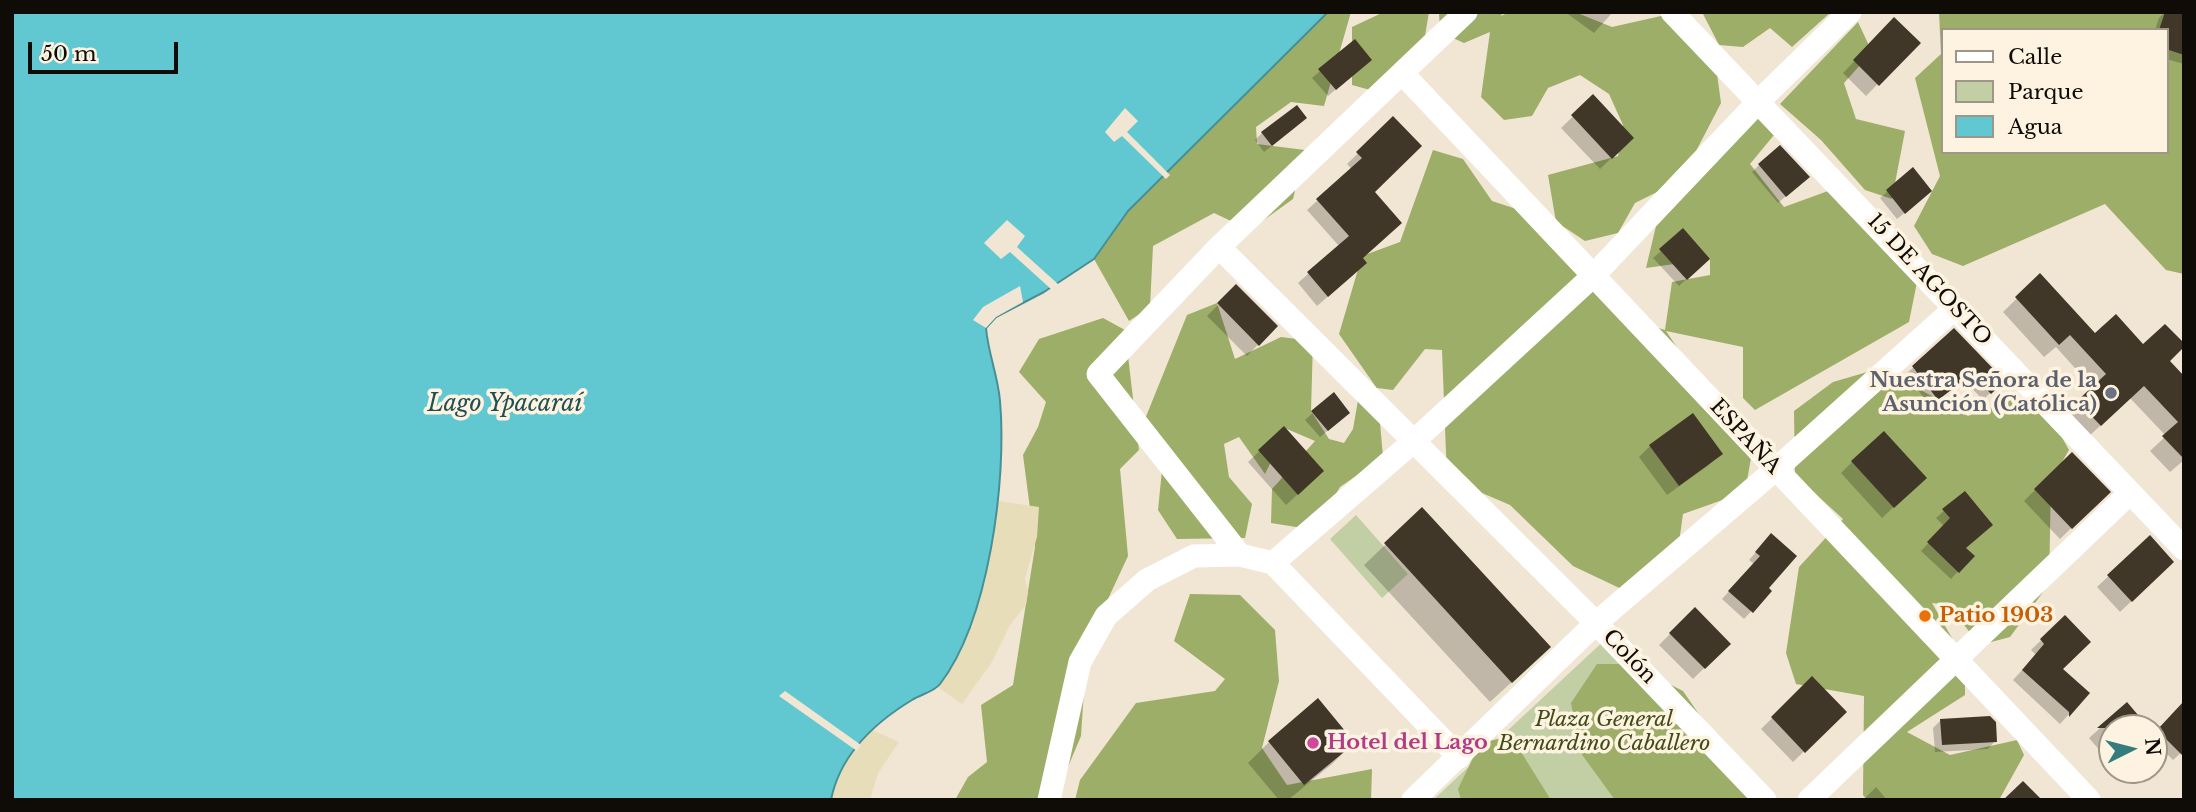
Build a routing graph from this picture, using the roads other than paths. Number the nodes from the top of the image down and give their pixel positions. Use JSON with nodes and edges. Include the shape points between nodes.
{"nodes":[{"id":1,"x":1466,"y":12,"type":"edge"},
{"id":2,"x":1672,"y":12,"type":"edge"},
{"id":3,"x":1850,"y":12,"type":"edge"},
{"id":4,"x":1402,"y":73,"type":"junction"},
{"id":5,"x":1759,"y":101,"type":"junction"},
{"id":6,"x":1219,"y":247,"type":"junction"},
{"id":7,"x":1593,"y":276,"type":"junction"},
{"id":8,"x":1955,"y":308,"type":"junction"},
{"id":9,"x":1414,"y":441,"type":"junction"},
{"id":10,"x":1776,"y":469,"type":"junction"},
{"id":11,"x":2130,"y":493,"type":"junction"},
{"id":12,"x":2184,"y":549,"type":"edge"},
{"id":13,"x":1240,"y":555,"type":"junction"},
{"id":14,"x":1273,"y":563,"type":"junction"},
{"id":15,"x":1596,"y":623,"type":"junction"},
{"id":16,"x":1956,"y":659,"type":"junction"},
{"id":17,"x":1459,"y":757,"type":"junction"},
{"id":18,"x":1049,"y":800,"type":"edge"},
{"id":19,"x":1413,"y":800,"type":"edge"},
{"id":20,"x":1765,"y":800,"type":"edge"},
{"id":21,"x":1809,"y":800,"type":"edge"},
{"id":22,"x":2089,"y":800,"type":"edge"}],
"edges":[{"from":1,"to":4,"type":"street"},
{"from":2,"to":5,"type":"street","name":"15 DE AGOSTO"},
{"from":3,"to":5,"type":"street"},
{"from":4,"to":6,"type":"street"},
{"from":4,"to":7,"type":"street","name":"ESPAÑA"},
{"from":5,"to":7,"type":"street"},
{"from":5,"to":8,"type":"street","name":"15 DE AGOSTO"},
{"from":6,"to":9,"type":"street"},
{"from":6,"to":13,"type":"street","via":[[1098,374]]},
{"from":7,"to":9,"type":"street"},
{"from":7,"to":10,"type":"street","name":"ESPAÑA"},
{"from":8,"to":10,"type":"street"},
{"from":8,"to":11,"type":"street","name":"15 DE AGOSTO"},
{"from":9,"to":14,"type":"street"},
{"from":9,"to":15,"type":"street"},
{"from":10,"to":15,"type":"street"},
{"from":10,"to":16,"type":"street","name":"ESPAÑA"},
{"from":11,"to":12,"type":"street","name":"15 DE AGOSTO"},
{"from":11,"to":16,"type":"street"},
{"from":13,"to":14,"type":"street"},
{"from":13,"to":18,"type":"street","via":[[1194,556],[1147,580],[1106,616],[1080,662]]},
{"from":14,"to":17,"type":"street"},
{"from":15,"to":17,"type":"street","name":"Colón"},
{"from":15,"to":20,"type":"street","name":"Colón"},
{"from":16,"to":21,"type":"street"},
{"from":16,"to":22,"type":"street","name":"ESPAÑA"},
{"from":17,"to":19,"type":"street","name":"Colón"}]}
